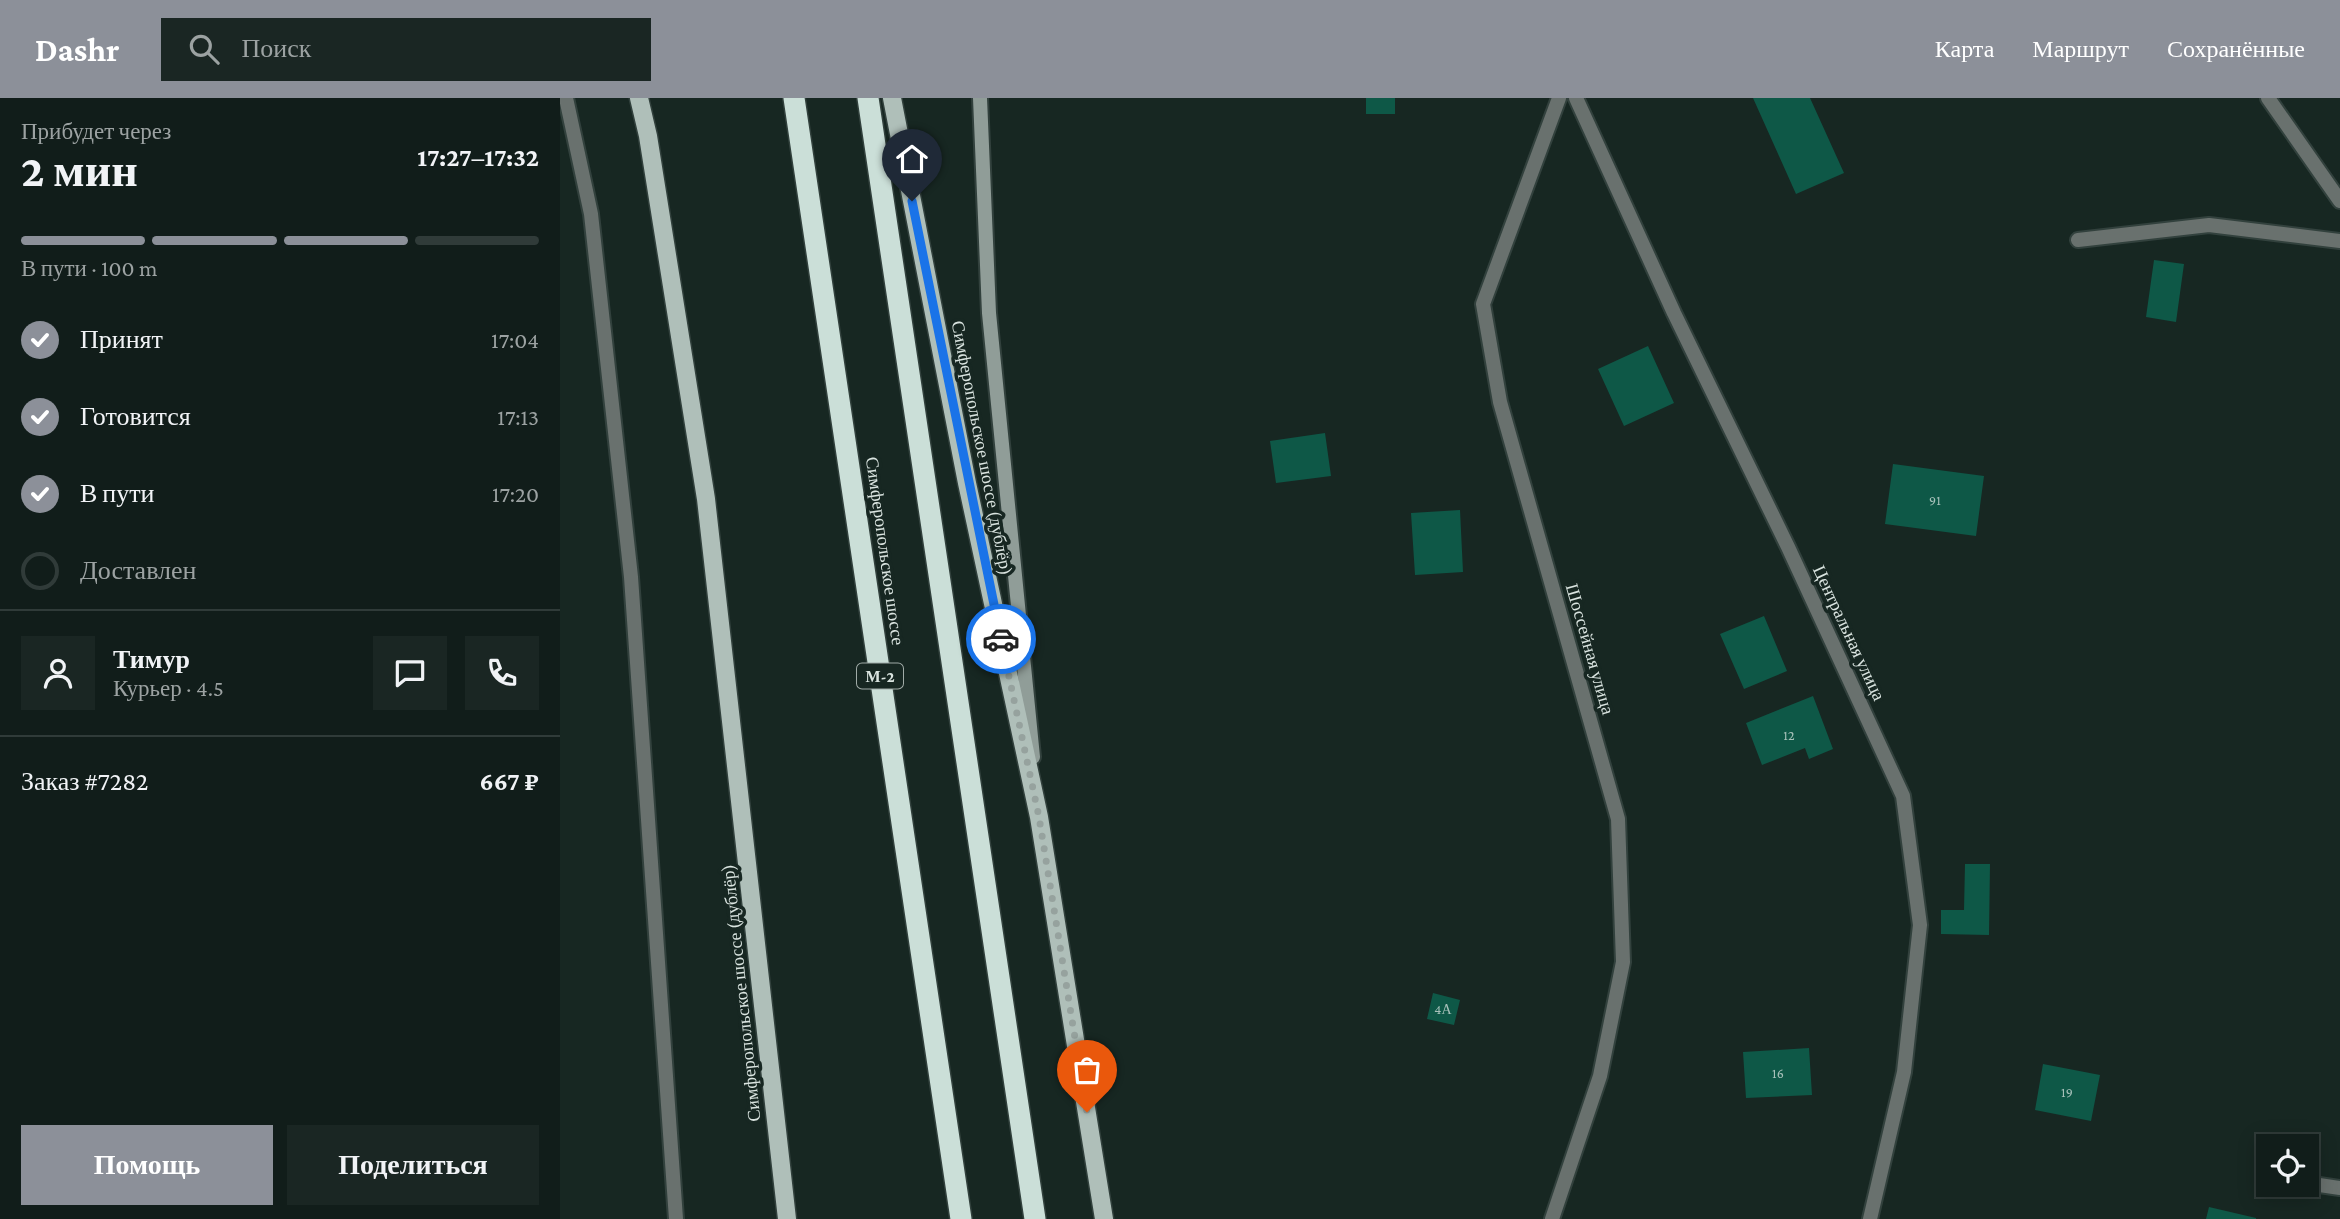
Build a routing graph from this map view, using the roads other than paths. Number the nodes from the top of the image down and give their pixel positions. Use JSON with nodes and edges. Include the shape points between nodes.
{"nodes":[{"id":1,"x":566,"y":98,"type":"edge"},
{"id":2,"x":639,"y":98,"type":"edge"},
{"id":3,"x":794,"y":98,"type":"edge"},
{"id":4,"x":868,"y":98,"type":"edge"},
{"id":5,"x":892,"y":98,"type":"edge"},
{"id":6,"x":980,"y":98,"type":"edge"},
{"id":7,"x":1559,"y":98,"type":"edge"},
{"id":8,"x":1576,"y":98,"type":"edge"},
{"id":9,"x":2268,"y":98,"type":"edge"},
{"id":10,"x":2340,"y":201,"type":"edge"},
{"id":11,"x":2078,"y":240,"type":"dead end"},
{"id":12,"x":2340,"y":241,"type":"edge"},
{"id":13,"x":1039,"y":817,"type":"junction"},
{"id":14,"x":2319,"y":1185,"type":"edge"},
{"id":15,"x":2340,"y":1188,"type":"edge"},
{"id":16,"x":676,"y":1219,"type":"edge"},
{"id":17,"x":787,"y":1219,"type":"edge"},
{"id":18,"x":961,"y":1219,"type":"edge"},
{"id":19,"x":1035,"y":1219,"type":"edge"},
{"id":20,"x":1104,"y":1219,"type":"edge"},
{"id":21,"x":1552,"y":1219,"type":"edge"},
{"id":22,"x":1870,"y":1219,"type":"edge"}],
"edges":[{"from":1,"to":16,"type":"street","via":[[591,214],[631,577]]},
{"from":2,"to":17,"type":"main road","name":"Симферопольское шоссе (дублёр)","via":[[706,499]]},
{"from":3,"to":18,"type":"highway","name":"Симферопольское шоссе","number":"М-2"},
{"from":4,"to":19,"type":"highway"},
{"from":5,"to":13,"type":"main road","name":"Симферопольское шоссе (дублёр)","via":[[967,483]]},
{"from":6,"to":13,"type":"main road","via":[[989,313]]},
{"from":7,"to":21,"type":"street","name":"Шоссейная улица","via":[[1482,304],[1500,402],[1618,819],[1623,962],[1600,1076]]},
{"from":8,"to":22,"type":"street","name":"Центральная улица","via":[[1903,796],[1920,925],[1904,1072]]},
{"from":9,"to":10,"type":"street"},
{"from":11,"to":12,"type":"street","via":[[2209,225]]},
{"from":13,"to":20,"type":"main road","name":"Симферопольское шоссе (дублёр)"},
{"from":14,"to":15,"type":"street"}]}
